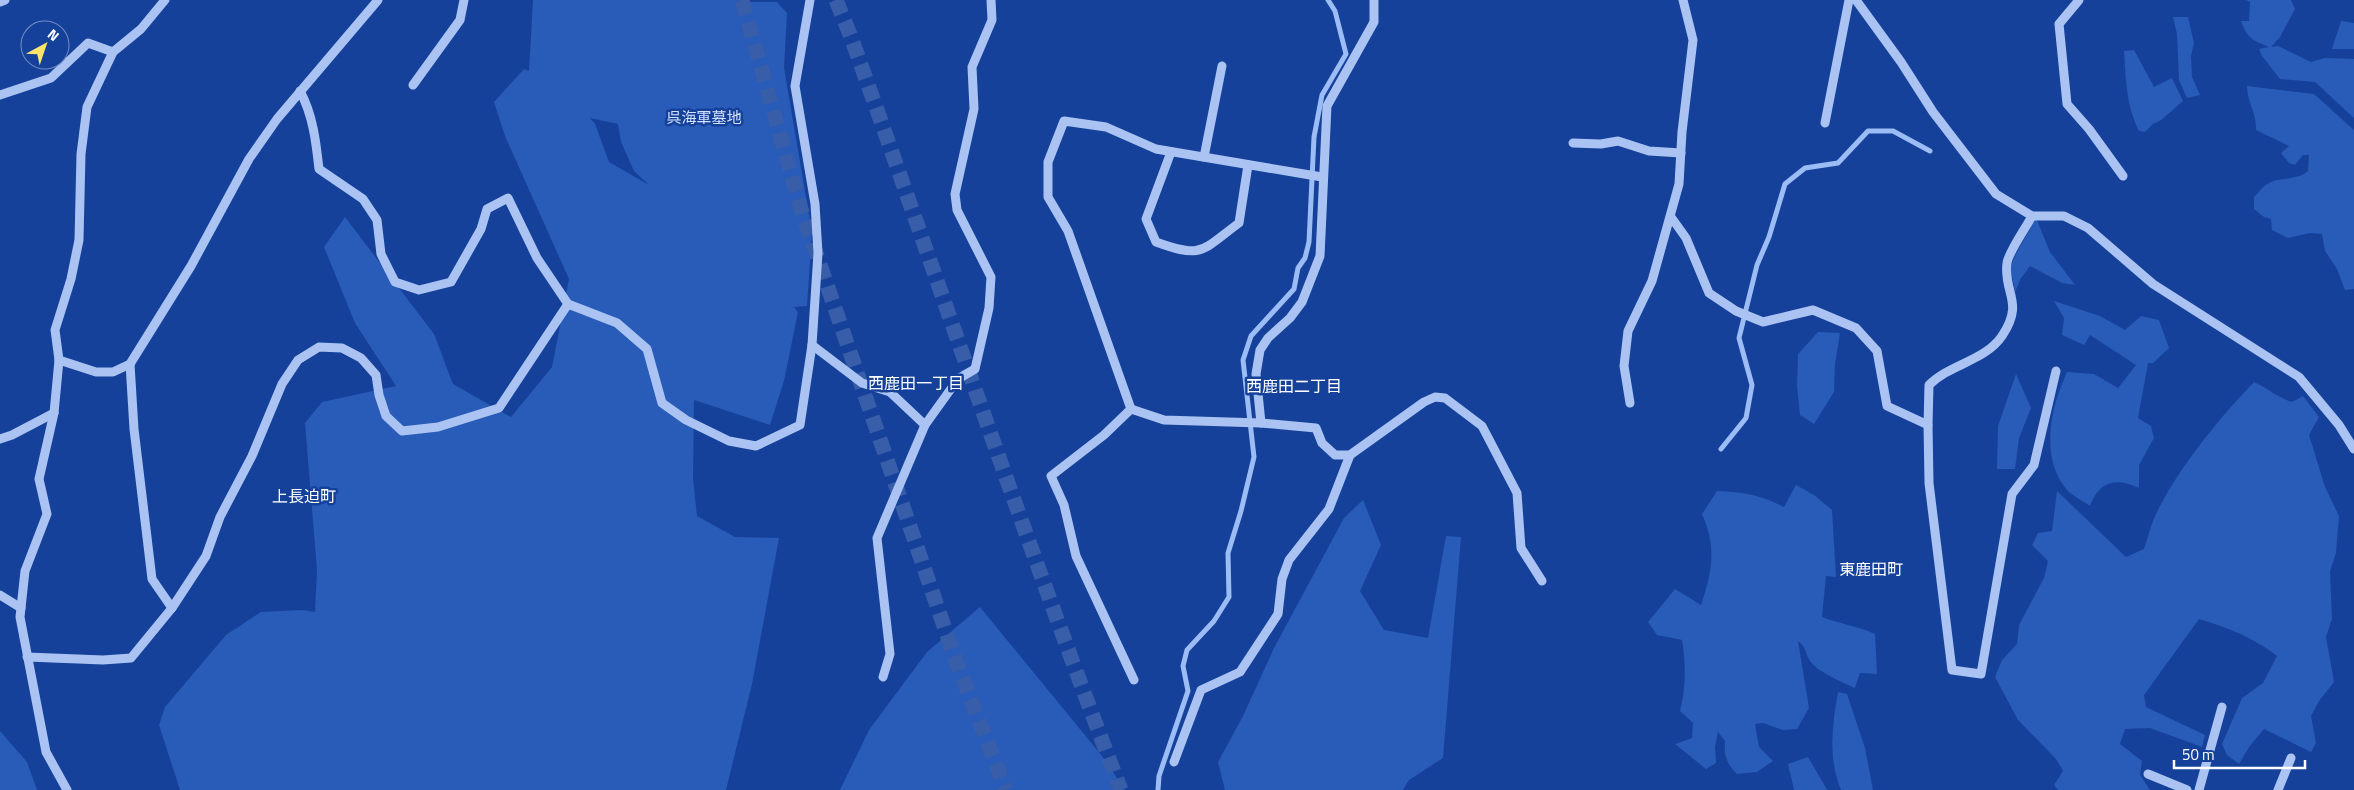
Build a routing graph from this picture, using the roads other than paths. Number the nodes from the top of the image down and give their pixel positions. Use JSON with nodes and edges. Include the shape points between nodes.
{"nodes":[{"id":1,"x":5,"y":0,"type":"edge"},
{"id":2,"x":165,"y":0,"type":"edge"},
{"id":3,"x":378,"y":0,"type":"edge"},
{"id":4,"x":464,"y":0,"type":"edge"},
{"id":5,"x":810,"y":0,"type":"edge"},
{"id":6,"x":991,"y":0,"type":"edge"},
{"id":7,"x":1374,"y":0,"type":"edge"},
{"id":8,"x":1683,"y":0,"type":"edge"},
{"id":9,"x":1849,"y":0,"type":"edge"},
{"id":10,"x":1856,"y":0,"type":"edge"},
{"id":11,"x":2079,"y":0,"type":"edge"},
{"id":12,"x":0,"y":2,"type":"edge"},
{"id":13,"x":113,"y":52,"type":"junction"},
{"id":14,"x":1222,"y":66,"type":"dead end"},
{"id":15,"x":413,"y":85,"type":"dead end"},
{"id":16,"x":300,"y":91,"type":"junction"},
{"id":17,"x":0,"y":95,"type":"edge"},
{"id":18,"x":1825,"y":123,"type":"dead end"},
{"id":19,"x":1573,"y":143,"type":"dead end"},
{"id":20,"x":1171,"y":152,"type":"junction"},
{"id":21,"x":1681,"y":153,"type":"junction"},
{"id":22,"x":1204,"y":157,"type":"junction"},
{"id":23,"x":1248,"y":165,"type":"junction"},
{"id":24,"x":2123,"y":176,"type":"dead end"},
{"id":25,"x":1322,"y":177,"type":"junction"},
{"id":26,"x":2032,"y":216,"type":"junction"},
{"id":27,"x":1671,"y":217,"type":"junction"},
{"id":28,"x":568,"y":304,"type":"junction"},
{"id":29,"x":812,"y":345,"type":"junction"},
{"id":30,"x":59,"y":360,"type":"junction"},
{"id":31,"x":130,"y":364,"type":"junction"},
{"id":32,"x":2056,"y":371,"type":"dead end"},
{"id":33,"x":1630,"y":403,"type":"dead end"},
{"id":34,"x":1131,"y":409,"type":"junction"},
{"id":35,"x":54,"y":413,"type":"junction"},
{"id":36,"x":1261,"y":423,"type":"junction"},
{"id":37,"x":924,"y":425,"type":"junction"},
{"id":38,"x":1928,"y":425,"type":"junction"},
{"id":39,"x":0,"y":439,"type":"edge"},
{"id":40,"x":2354,"y":449,"type":"edge"},
{"id":41,"x":1350,"y":455,"type":"junction"},
{"id":42,"x":1542,"y":581,"type":"dead end"},
{"id":43,"x":0,"y":595,"type":"edge"},
{"id":44,"x":20,"y":608,"type":"junction"},
{"id":45,"x":172,"y":608,"type":"junction"},
{"id":46,"x":27,"y":657,"type":"junction"},
{"id":47,"x":883,"y":677,"type":"dead end"},
{"id":48,"x":1134,"y":680,"type":"dead end"},
{"id":49,"x":2222,"y":707,"type":"dead end"},
{"id":50,"x":2291,"y":758,"type":"dead end"},
{"id":51,"x":1174,"y":762,"type":"dead end"},
{"id":52,"x":2148,"y":774,"type":"dead end"},
{"id":53,"x":67,"y":790,"type":"edge"},
{"id":54,"x":2187,"y":790,"type":"edge"},
{"id":55,"x":2199,"y":790,"type":"edge"},
{"id":56,"x":2278,"y":790,"type":"edge"}],
"edges":[{"from":1,"to":12,"type":"street"},
{"from":2,"to":13,"type":"street","via":[[141,29]]},
{"from":3,"to":16,"type":"street"},
{"from":4,"to":15,"type":"street","via":[[460,20]]},
{"from":5,"to":29,"type":"street","via":[[795,86],[815,204],[818,244]]},
{"from":6,"to":37,"type":"street","via":[[992,20],[972,67],[974,109],[955,194],[957,210],[991,277],[989,308],[975,369],[958,379]]},
{"from":7,"to":25,"type":"street","via":[[1374,22],[1327,106]]},
{"from":8,"to":21,"type":"street","via":[[1693,40]]},
{"from":9,"to":18,"type":"street"},
{"from":10,"to":26,"type":"street","via":[[1902,62],[1933,112],[1996,194]]},
{"from":11,"to":24,"type":"street","via":[[2059,24],[2067,104]]},
{"from":13,"to":17,"type":"street","via":[[88,43],[51,78]]},
{"from":13,"to":30,"type":"street","via":[[87,106],[81,154],[79,240],[71,280],[55,330]]},
{"from":14,"to":22,"type":"street"},
{"from":16,"to":28,"type":"street","via":[[314,132],[318,169],[363,198],[377,220],[381,254],[395,282],[419,290],[451,282],[480,230],[487,209],[508,198],[537,258]]},
{"from":16,"to":31,"type":"street","via":[[248,159],[191,266]]},
{"from":19,"to":21,"type":"street","via":[[1618,141],[1648,150]]},
{"from":20,"to":22,"type":"street"},
{"from":20,"to":23,"type":"street","via":[[1146,220],[1156,242],[1183,252],[1201,251],[1239,223]]},
{"from":20,"to":34,"type":"street","via":[[1156,149],[1106,127],[1064,120],[1048,162],[1048,197],[1068,231]]},
{"from":21,"to":27,"type":"street","via":[[1679,184]]},
{"from":22,"to":23,"type":"street"},
{"from":23,"to":25,"type":"street"},
{"from":25,"to":36,"type":"street","via":[[1320,256],[1302,302],[1260,350],[1256,374]]},
{"from":26,"to":38,"type":"street","via":[[2007,262],[2012,318],[2001,338],[1984,353],[1938,376],[1929,385]]},
{"from":26,"to":40,"type":"street","via":[[2064,216],[2088,228],[2153,284],[2299,377],[2339,425]]},
{"from":27,"to":33,"type":"street","via":[[1652,281],[1628,331],[1624,366]]},
{"from":27,"to":38,"type":"street","via":[[1686,238],[1709,293],[1736,311],[1763,322],[1813,310],[1856,328],[1878,351],[1887,406]]},
{"from":28,"to":29,"type":"street","via":[[617,323],[647,349],[662,403],[686,420],[728,441],[756,446],[800,425]]},
{"from":28,"to":45,"type":"street","via":[[499,408],[438,427],[402,431],[386,416],[376,375],[361,358],[342,348],[319,347],[298,360],[282,384],[252,456],[220,517],[206,556]]},
{"from":29,"to":37,"type":"street","via":[[862,383],[890,392]]},
{"from":30,"to":31,"type":"street","via":[[96,372],[113,372]]},
{"from":30,"to":35,"type":"street"},
{"from":31,"to":45,"type":"street","via":[[134,429],[152,579]]},
{"from":32,"to":38,"type":"street","via":[[2034,465],[2012,494],[1981,674],[1952,670],[1929,483]]},
{"from":34,"to":36,"type":"street","via":[[1164,420]]},
{"from":34,"to":48,"type":"street","via":[[1104,435],[1050,476],[1064,504],[1076,556]]},
{"from":35,"to":39,"type":"street"},
{"from":35,"to":44,"type":"street","via":[[39,479],[47,514],[25,571]]},
{"from":36,"to":41,"type":"street","via":[[1316,428],[1322,443],[1335,455]]},
{"from":37,"to":47,"type":"street","via":[[877,538],[890,654]]},
{"from":41,"to":42,"type":"street","via":[[1424,402],[1435,397],[1445,398],[1482,426],[1517,493],[1521,548]]},
{"from":41,"to":51,"type":"street","via":[[1329,509],[1289,560],[1282,579],[1278,614],[1240,672],[1202,690]]},
{"from":43,"to":44,"type":"street"},
{"from":44,"to":46,"type":"street"},
{"from":45,"to":46,"type":"street","via":[[131,658]]},
{"from":46,"to":53,"type":"street","via":[[46,752]]},
{"from":49,"to":55,"type":"street"},
{"from":50,"to":56,"type":"street"},
{"from":52,"to":54,"type":"street"}]}
